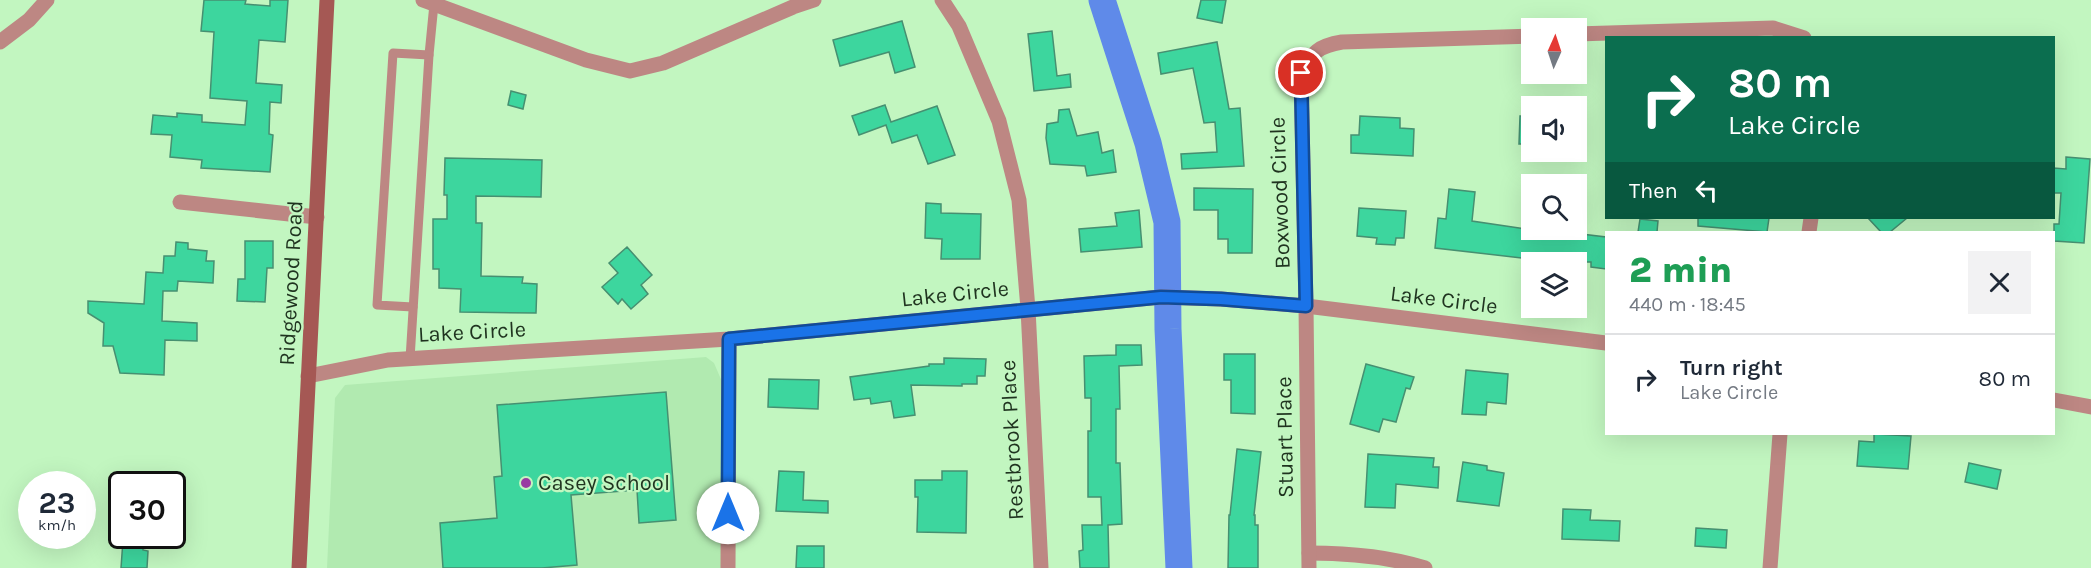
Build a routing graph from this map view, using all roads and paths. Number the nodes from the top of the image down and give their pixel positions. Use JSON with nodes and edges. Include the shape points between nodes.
{"nodes":[{"id":1,"x":47,"y":0,"type":"edge"},
{"id":2,"x":327,"y":0,"type":"edge"},
{"id":3,"x":814,"y":0,"type":"edge"},
{"id":4,"x":942,"y":0,"type":"edge"},
{"id":5,"x":429,"y":2,"type":"edge"},
{"id":6,"x":1587,"y":34,"type":"edge"},
{"id":7,"x":1521,"y":36,"type":"edge"},
{"id":8,"x":1798,"y":36,"type":"edge"},
{"id":9,"x":0,"y":42,"type":"edge"},
{"id":10,"x":429,"y":55,"type":"junction"},
{"id":11,"x":180,"y":202,"type":"dead end"},
{"id":12,"x":317,"y":217,"type":"junction"},
{"id":13,"x":1306,"y":306,"type":"junction"},
{"id":14,"x":413,"y":307,"type":"junction"},
{"id":15,"x":1028,"y":309,"type":"junction"},
{"id":16,"x":729,"y":339,"type":"junction"},
{"id":17,"x":1605,"y":343,"type":"edge"},
{"id":18,"x":410,"y":359,"type":"junction"},
{"id":19,"x":308,"y":376,"type":"junction"},
{"id":20,"x":2055,"y":399,"type":"edge"},
{"id":21,"x":2091,"y":406,"type":"edge"},
{"id":22,"x":1780,"y":435,"type":"edge"},
{"id":23,"x":1309,"y":560,"type":"edge"},
{"id":24,"x":299,"y":568,"type":"edge"},
{"id":25,"x":728,"y":568,"type":"edge"},
{"id":26,"x":1041,"y":568,"type":"edge"},
{"id":27,"x":1425,"y":568,"type":"edge"},
{"id":28,"x":1770,"y":568,"type":"edge"}],
"edges":[{"from":1,"to":9,"type":"street"},
{"from":2,"to":12,"type":"street","name":"Ridgewood Road"},
{"from":3,"to":5,"type":"street","via":[[663,63],[630,71],[586,60]]},
{"from":4,"to":15,"type":"street","name":"Restbrook Place","via":[[959,26],[999,121],[1019,200]]},
{"from":5,"to":10,"type":"lane"},
{"from":6,"to":8,"type":"street","via":[[1773,28]]},
{"from":7,"to":13,"type":"street","name":"Boxwood Circle","via":[[1342,42],[1324,45],[1311,55],[1301,73]]},
{"from":10,"to":14,"type":"lane"},
{"from":10,"to":14,"type":"lane","via":[[393,53],[377,306]]},
{"from":11,"to":12,"type":"street"},
{"from":12,"to":19,"type":"street","name":"Ridgewood Road"},
{"from":13,"to":15,"type":"street","name":"Lake Circle","via":[[1161,297]]},
{"from":13,"to":17,"type":"street","name":"Lake Circle"},
{"from":13,"to":23,"type":"street","name":"Stuart Place"},
{"from":14,"to":18,"type":"lane"},
{"from":15,"to":16,"type":"street","name":"Lake Circle"},
{"from":15,"to":26,"type":"street","name":"Restbrook Place"},
{"from":16,"to":18,"type":"street","name":"Lake Circle"},
{"from":16,"to":25,"type":"street"},
{"from":18,"to":19,"type":"street","name":"Lake Circle"},
{"from":19,"to":24,"type":"street","name":"Ridgewood Road"},
{"from":20,"to":21,"type":"street"},
{"from":22,"to":28,"type":"street"},
{"from":23,"to":27,"type":"street","via":[[1354,553]]}]}
